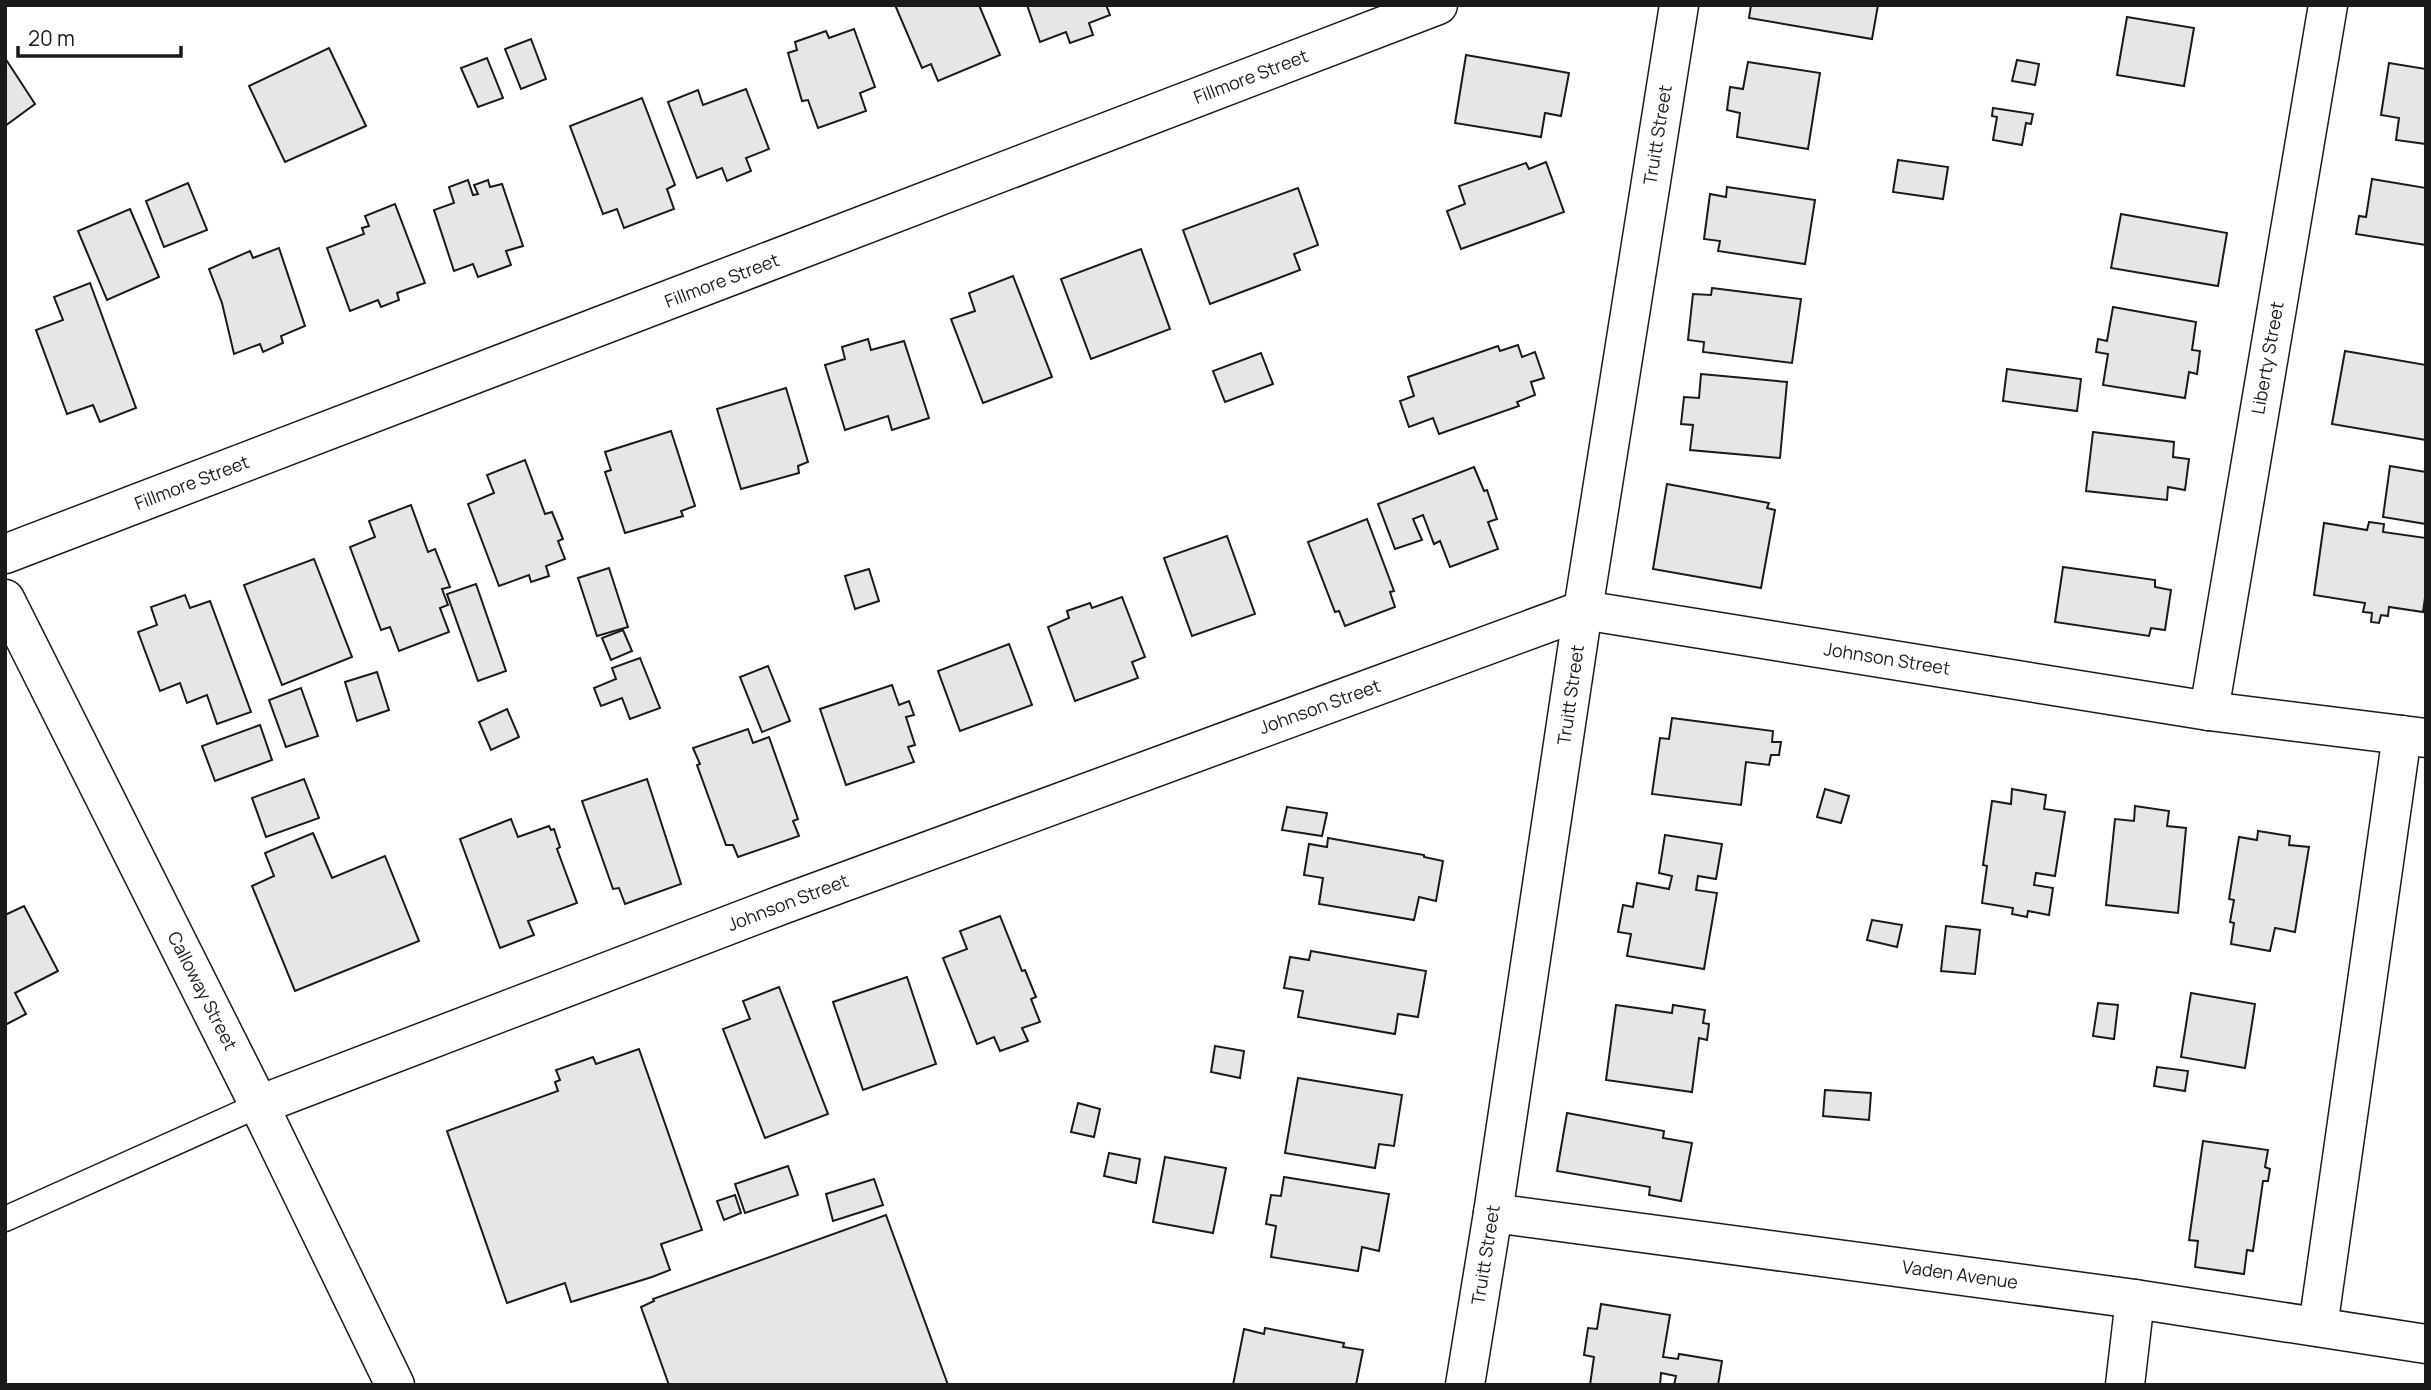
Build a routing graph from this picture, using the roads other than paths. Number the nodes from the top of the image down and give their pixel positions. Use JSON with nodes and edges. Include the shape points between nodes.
{"nodes":[{"id":1,"x":1438,"y":5,"type":"edge"},
{"id":2,"x":1679,"y":5,"type":"edge"},
{"id":3,"x":2328,"y":5,"type":"edge"},
{"id":4,"x":5,"y":554,"type":"edge"},
{"id":5,"x":5,"y":599,"type":"edge"},
{"id":6,"x":1583,"y":610,"type":"junction"},
{"id":7,"x":2209,"y":711,"type":"junction"},
{"id":8,"x":2414,"y":737,"type":"edge"},
{"id":9,"x":259,"y":1105,"type":"junction"},
{"id":10,"x":1493,"y":1213,"type":"junction"},
{"id":11,"x":5,"y":1219,"type":"edge"},
{"id":12,"x":2135,"y":1299,"type":"junction"},
{"id":13,"x":2318,"y":1327,"type":"junction"},
{"id":14,"x":2426,"y":1344,"type":"edge"},
{"id":15,"x":395,"y":1385,"type":"edge"},
{"id":16,"x":1465,"y":1385,"type":"edge"},
{"id":17,"x":2125,"y":1385,"type":"edge"}],
"edges":[{"from":1,"to":4,"type":"street","name":"Fillmore Street"},
{"from":2,"to":6,"type":"street","name":"Truitt Street"},
{"from":3,"to":7,"type":"street","name":"Liberty Street"},
{"from":5,"to":9,"type":"street","name":"Calloway Street"},
{"from":6,"to":7,"type":"street","name":"Johnson Street"},
{"from":6,"to":9,"type":"street","name":"Johnson Street","via":[[784,904]]},
{"from":6,"to":10,"type":"street","name":"Truitt Street"},
{"from":7,"to":8,"type":"street","name":"Johnson Street"},
{"from":8,"to":13,"type":"street"},
{"from":9,"to":11,"type":"lane"},
{"from":9,"to":15,"type":"street","name":"Calloway Street"},
{"from":10,"to":12,"type":"street","name":"Vaden Avenue"},
{"from":10,"to":16,"type":"street","name":"Truitt Street"},
{"from":12,"to":13,"type":"street","name":"Vaden Avenue"},
{"from":12,"to":17,"type":"street"},
{"from":13,"to":14,"type":"street","name":"Vaden Avenue"}]}
